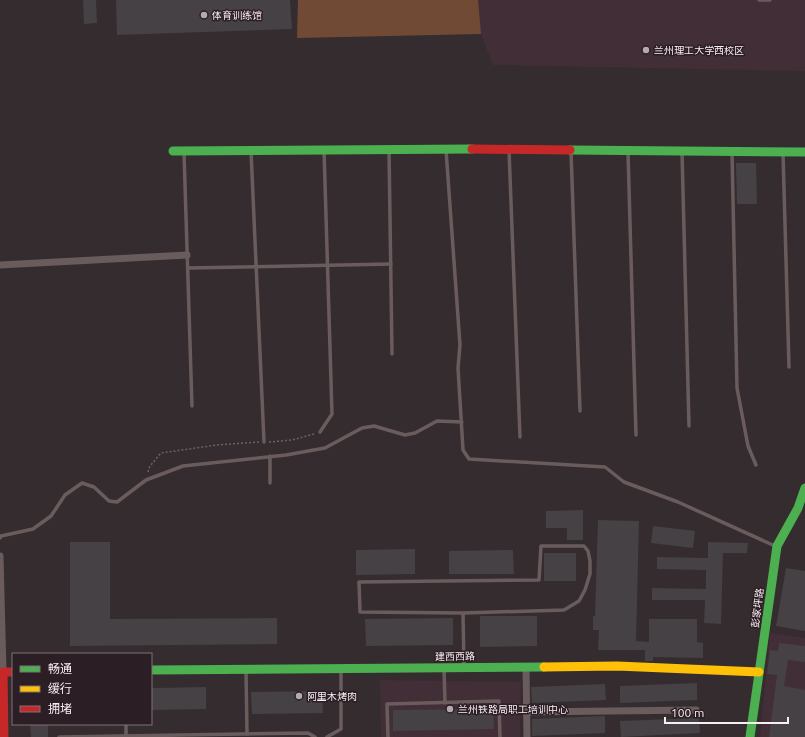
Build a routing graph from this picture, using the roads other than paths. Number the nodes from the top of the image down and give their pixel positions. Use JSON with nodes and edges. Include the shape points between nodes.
{"nodes":[{"id":1,"x":759,"y":0,"type":"edge"},
{"id":2,"x":770,"y":0,"type":"edge"},
{"id":3,"x":389,"y":148,"type":"junction"},
{"id":4,"x":324,"y":149,"type":"junction"},
{"id":5,"x":446,"y":149,"type":"junction"},
{"id":6,"x":508,"y":149,"type":"junction"},
{"id":7,"x":184,"y":150,"type":"junction"},
{"id":8,"x":251,"y":150,"type":"junction"},
{"id":9,"x":571,"y":150,"type":"junction"},
{"id":10,"x":173,"y":151,"type":"dead end"},
{"id":11,"x":628,"y":151,"type":"junction"},
{"id":12,"x":682,"y":151,"type":"junction"},
{"id":13,"x":732,"y":152,"type":"junction"},
{"id":14,"x":783,"y":152,"type":"junction"},
{"id":15,"x":805,"y":152,"type":"edge"},
{"id":16,"x":187,"y":255,"type":"junction"},
{"id":17,"x":390,"y":264,"type":"junction"},
{"id":18,"x":0,"y":265,"type":"edge"},
{"id":19,"x":328,"y":265,"type":"junction"},
{"id":20,"x":256,"y":266,"type":"junction"},
{"id":21,"x":188,"y":268,"type":"junction"},
{"id":22,"x":392,"y":354,"type":"dead end"},
{"id":23,"x":789,"y":367,"type":"dead end"},
{"id":24,"x":192,"y":406,"type":"dead end"},
{"id":25,"x":580,"y":411,"type":"dead end"},
{"id":26,"x":462,"y":422,"type":"junction"},
{"id":27,"x":689,"y":426,"type":"dead end"},
{"id":28,"x":320,"y":432,"type":"road end"},
{"id":29,"x":636,"y":435,"type":"dead end"},
{"id":30,"x":520,"y":437,"type":"dead end"},
{"id":31,"x":264,"y":442,"type":"road end"},
{"id":32,"x":270,"y":456,"type":"junction"},
{"id":33,"x":756,"y":465,"type":"dead end"},
{"id":34,"x":270,"y":483,"type":"dead end"},
{"id":35,"x":805,"y":488,"type":"edge"},
{"id":36,"x":0,"y":538,"type":"edge"},
{"id":37,"x":777,"y":546,"type":"junction"},
{"id":38,"x":0,"y":556,"type":"edge"},
{"id":39,"x":463,"y":612,"type":"junction"},
{"id":40,"x":444,"y":667,"type":"junction"},
{"id":41,"x":464,"y":667,"type":"junction"},
{"id":42,"x":526,"y":667,"type":"junction"},
{"id":43,"x":341,"y":668,"type":"junction"},
{"id":44,"x":246,"y":669,"type":"junction"},
{"id":45,"x":152,"y":670,"type":"edge"},
{"id":46,"x":3,"y":672,"type":"junction"},
{"id":47,"x":12,"y":672,"type":"edge"},
{"id":48,"x":760,"y":672,"type":"junction"},
{"id":49,"x":445,"y":703,"type":"junction"},
{"id":50,"x":696,"y":710,"type":"dead end"},
{"id":51,"x":527,"y":712,"type":"junction"},
{"id":52,"x":126,"y":725,"type":"edge"},
{"id":53,"x":247,"y":734,"type":"junction"},
{"id":54,"x":126,"y":736,"type":"edge"},
{"id":55,"x":4,"y":737,"type":"edge"},
{"id":56,"x":59,"y":737,"type":"edge"},
{"id":57,"x":316,"y":737,"type":"edge"},
{"id":58,"x":327,"y":737,"type":"edge"},
{"id":59,"x":388,"y":737,"type":"edge"},
{"id":60,"x":500,"y":737,"type":"edge"},
{"id":61,"x":527,"y":737,"type":"edge"},
{"id":62,"x":750,"y":737,"type":"edge"}],
"edges":[{"from":1,"to":2,"type":"lane"},
{"from":3,"to":4,"type":"street"},
{"from":3,"to":5,"type":"street"},
{"from":3,"to":17,"type":"lane"},
{"from":4,"to":8,"type":"street"},
{"from":4,"to":19,"type":"lane"},
{"from":5,"to":6,"type":"street"},
{"from":5,"to":26,"type":"lane","via":[[460,345],[458,368]]},
{"from":6,"to":9,"type":"street"},
{"from":6,"to":30,"type":"lane"},
{"from":7,"to":8,"type":"street"},
{"from":7,"to":10,"type":"street"},
{"from":7,"to":16,"type":"lane"},
{"from":8,"to":20,"type":"lane"},
{"from":9,"to":11,"type":"street"},
{"from":9,"to":25,"type":"lane"},
{"from":11,"to":12,"type":"street"},
{"from":11,"to":29,"type":"lane"},
{"from":12,"to":13,"type":"street"},
{"from":12,"to":27,"type":"lane"},
{"from":13,"to":14,"type":"street"},
{"from":13,"to":33,"type":"lane","via":[[737,388],[748,446]]},
{"from":14,"to":15,"type":"street"},
{"from":14,"to":23,"type":"lane"},
{"from":16,"to":18,"type":"street"},
{"from":16,"to":21,"type":"lane"},
{"from":17,"to":19,"type":"lane"},
{"from":17,"to":22,"type":"lane"},
{"from":19,"to":20,"type":"lane"},
{"from":19,"to":28,"type":"lane","via":[[332,414]]},
{"from":20,"to":21,"type":"lane"},
{"from":20,"to":31,"type":"lane"},
{"from":21,"to":24,"type":"lane"},
{"from":26,"to":32,"type":"lane","via":[[437,421],[405,436],[374,426],[362,428],[325,448]]},
{"from":26,"to":37,"type":"lane","via":[[463,450],[469,459],[605,468],[624,482],[678,502]]},
{"from":32,"to":34,"type":"lane"},
{"from":32,"to":36,"type":"lane","via":[[183,466],[146,480],[117,502],[109,501],[94,487],[82,483],[65,495],[51,516],[33,528]]},
{"from":35,"to":37,"type":"street","name":"彭家坪路","via":[[798,508]]},
{"from":37,"to":48,"type":"street","name":"彭家坪路"},
{"from":38,"to":46,"type":"street"},
{"from":39,"to":39,"type":"lane","via":[[564,610],[579,601],[586,590],[590,574],[588,551],[584,546],[541,546],[539,580],[359,582],[360,612]]},
{"from":39,"to":41,"type":"lane"},
{"from":40,"to":41,"type":"street","name":"建西西路"},
{"from":40,"to":43,"type":"street","name":"建西西路"},
{"from":40,"to":49,"type":"lane"},
{"from":41,"to":42,"type":"street","name":"建西西路"},
{"from":42,"to":48,"type":"street","name":"建西西路","via":[[617,666]]},
{"from":42,"to":51,"type":"street"},
{"from":43,"to":44,"type":"street","name":"建西西路"},
{"from":43,"to":58,"type":"lane","via":[[341,729]]},
{"from":44,"to":45,"type":"street","name":"建西西路"},
{"from":44,"to":53,"type":"lane"},
{"from":46,"to":47,"type":"street"},
{"from":46,"to":55,"type":"street"},
{"from":48,"to":62,"type":"street","name":"彭家坪路"},
{"from":49,"to":59,"type":"lane","via":[[387,704]]},
{"from":49,"to":60,"type":"lane","via":[[498,701]]},
{"from":50,"to":51,"type":"street"},
{"from":51,"to":61,"type":"street"},
{"from":52,"to":54,"type":"lane"},
{"from":53,"to":54,"type":"lane"},
{"from":53,"to":57,"type":"lane","via":[[308,733]]},
{"from":54,"to":56,"type":"lane"}]}
